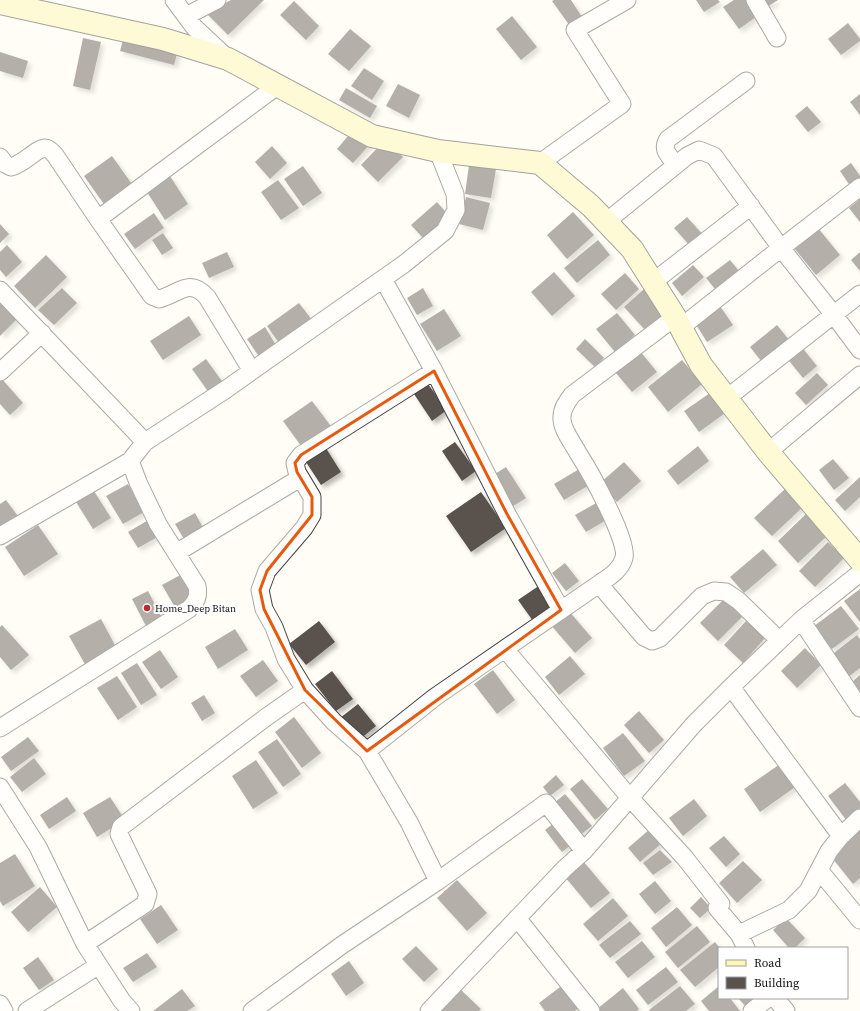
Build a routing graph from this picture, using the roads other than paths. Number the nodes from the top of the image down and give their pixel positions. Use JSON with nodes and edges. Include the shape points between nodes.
{"nodes":[{"id":1,"x":174,"y":0,"type":"edge"},
{"id":2,"x":216,"y":0,"type":"edge"},
{"id":3,"x":627,"y":0,"type":"edge"},
{"id":4,"x":755,"y":0,"type":"edge"},
{"id":5,"x":0,"y":3,"type":"edge"},
{"id":6,"x":186,"y":16,"type":"junction"},
{"id":7,"x":777,"y":38,"type":"dead end"},
{"id":8,"x":228,"y":59,"type":"junction"},
{"id":9,"x":746,"y":81,"type":"dead end"},
{"id":10,"x":278,"y":86,"type":"junction"},
{"id":11,"x":438,"y":151,"type":"junction"},
{"id":12,"x":0,"y":157,"type":"edge"},
{"id":13,"x":540,"y":164,"type":"junction"},
{"id":14,"x":676,"y":165,"type":"junction"},
{"id":15,"x":860,"y":187,"type":"edge"},
{"id":16,"x":751,"y":206,"type":"junction"},
{"id":17,"x":98,"y":219,"type":"junction"},
{"id":18,"x":606,"y":222,"type":"junction"},
{"id":19,"x":782,"y":248,"type":"junction"},
{"id":20,"x":383,"y":279,"type":"junction"},
{"id":21,"x":653,"y":282,"type":"junction"},
{"id":22,"x":0,"y":290,"type":"edge"},
{"id":23,"x":860,"y":294,"type":"edge"},
{"id":24,"x":834,"y":314,"type":"junction"},
{"id":25,"x":678,"y":322,"type":"junction"},
{"id":26,"x":42,"y":333,"type":"junction"},
{"id":27,"x":860,"y":350,"type":"edge"},
{"id":28,"x":252,"y":371,"type":"junction"},
{"id":29,"x":434,"y":371,"type":"junction"},
{"id":30,"x":0,"y":372,"type":"edge"},
{"id":31,"x":860,"y":375,"type":"edge"},
{"id":32,"x":727,"y":398,"type":"junction"},
{"id":33,"x":145,"y":442,"type":"junction"},
{"id":34,"x":768,"y":452,"type":"junction"},
{"id":35,"x":130,"y":461,"type":"junction"},
{"id":36,"x":300,"y":478,"type":"junction"},
{"id":37,"x":0,"y":536,"type":"edge"},
{"id":38,"x":176,"y":553,"type":"junction"},
{"id":39,"x":860,"y":560,"type":"edge"},
{"id":40,"x":860,"y":573,"type":"edge"},
{"id":41,"x":600,"y":584,"type":"junction"},
{"id":42,"x":561,"y":610,"type":"junction"},
{"id":43,"x":801,"y":620,"type":"junction"},
{"id":44,"x":779,"y":640,"type":"junction"},
{"id":45,"x":505,"y":649,"type":"junction"},
{"id":46,"x":730,"y":687,"type":"junction"},
{"id":47,"x":304,"y":690,"type":"junction"},
{"id":48,"x":860,"y":708,"type":"edge"},
{"id":49,"x":0,"y":728,"type":"edge"},
{"id":50,"x":367,"y":751,"type":"junction"},
{"id":51,"x":0,"y":789,"type":"edge"},
{"id":52,"x":630,"y":798,"type":"junction"},
{"id":53,"x":860,"y":818,"type":"edge"},
{"id":54,"x":841,"y":836,"type":"junction"},
{"id":55,"x":584,"y":852,"type":"junction"},
{"id":56,"x":819,"y":870,"type":"junction"},
{"id":57,"x":438,"y":881,"type":"junction"},
{"id":58,"x":517,"y":918,"type":"junction"},
{"id":59,"x":860,"y":920,"type":"edge"},
{"id":60,"x":743,"y":941,"type":"edge"},
{"id":61,"x":86,"y":944,"type":"junction"},
{"id":62,"x":99,"y":965,"type":"junction"},
{"id":63,"x":767,"y":999,"type":"edge"},
{"id":64,"x":776,"y":999,"type":"edge"},
{"id":65,"x":0,"y":1004,"type":"edge"},
{"id":66,"x":4,"y":1011,"type":"edge"},
{"id":67,"x":27,"y":1011,"type":"edge"},
{"id":68,"x":131,"y":1011,"type":"edge"},
{"id":69,"x":252,"y":1011,"type":"edge"},
{"id":70,"x":429,"y":1011,"type":"edge"},
{"id":71,"x":591,"y":1011,"type":"edge"},
{"id":72,"x":752,"y":1011,"type":"edge"},
{"id":73,"x":786,"y":1011,"type":"edge"}],
"edges":[{"from":1,"to":6,"type":"street"},
{"from":2,"to":6,"type":"street"},
{"from":3,"to":13,"type":"street","via":[[575,30],[622,104]]},
{"from":4,"to":7,"type":"street"},
{"from":5,"to":8,"type":"street","via":[[163,39]]},
{"from":6,"to":8,"type":"street"},
{"from":8,"to":10,"type":"street"},
{"from":9,"to":14,"type":"street","via":[[668,138],[665,150]]},
{"from":10,"to":11,"type":"street","via":[[372,136]]},
{"from":10,"to":17,"type":"street"},
{"from":11,"to":13,"type":"street"},
{"from":11,"to":20,"type":"street","via":[[455,194],[456,210],[445,231]]},
{"from":12,"to":17,"type":"street","via":[[11,167],[18,166],[40,150],[51,150]]},
{"from":13,"to":18,"type":"street","via":[[591,206]]},
{"from":14,"to":16,"type":"street","via":[[699,150],[714,156]]},
{"from":14,"to":18,"type":"street"},
{"from":15,"to":19,"type":"street"},
{"from":16,"to":19,"type":"street"},
{"from":16,"to":21,"type":"street"},
{"from":17,"to":28,"type":"street","via":[[152,296],[159,299],[187,287],[201,290]]},
{"from":18,"to":21,"type":"street","via":[[632,249]]},
{"from":19,"to":24,"type":"street"},
{"from":19,"to":25,"type":"street"},
{"from":20,"to":28,"type":"street"},
{"from":20,"to":29,"type":"street"},
{"from":21,"to":25,"type":"street"},
{"from":22,"to":26,"type":"street"},
{"from":23,"to":24,"type":"street"},
{"from":24,"to":27,"type":"street"},
{"from":24,"to":32,"type":"street"},
{"from":25,"to":32,"type":"street","via":[[701,365]]},
{"from":25,"to":41,"type":"street","via":[[572,396],[564,407],[562,418],[566,431],[597,484],[623,542],[625,557],[620,569]]},
{"from":26,"to":30,"type":"street"},
{"from":26,"to":33,"type":"street"},
{"from":28,"to":33,"type":"street"},
{"from":29,"to":36,"type":"street","via":[[301,455],[295,462]]},
{"from":29,"to":42,"type":"street","via":[[507,514]]},
{"from":31,"to":34,"type":"street"},
{"from":32,"to":34,"type":"street"},
{"from":33,"to":35,"type":"street"},
{"from":34,"to":39,"type":"street"},
{"from":35,"to":37,"type":"street"},
{"from":35,"to":38,"type":"street","via":[[158,524]]},
{"from":36,"to":38,"type":"street"},
{"from":36,"to":47,"type":"street","via":[[312,497],[312,515],[267,572],[260,590],[264,609],[286,659]]},
{"from":38,"to":49,"type":"street","via":[[196,586],[198,595],[195,603]]},
{"from":40,"to":43,"type":"street"},
{"from":41,"to":42,"type":"street"},
{"from":41,"to":44,"type":"street","via":[[644,638],[652,641],[660,638],[702,596],[714,591],[726,592],[739,601]]},
{"from":42,"to":45,"type":"street"},
{"from":43,"to":44,"type":"street"},
{"from":43,"to":48,"type":"street"},
{"from":44,"to":46,"type":"street"},
{"from":45,"to":50,"type":"street","via":[[435,697]]},
{"from":45,"to":52,"type":"street"},
{"from":46,"to":52,"type":"street"},
{"from":46,"to":54,"type":"street"},
{"from":47,"to":50,"type":"street","via":[[334,722]]},
{"from":47,"to":61,"type":"street","via":[[121,827],[119,834],[148,894],[145,904]]},
{"from":50,"to":57,"type":"street","via":[[409,822]]},
{"from":51,"to":61,"type":"street","via":[[38,847]]},
{"from":52,"to":55,"type":"street"},
{"from":52,"to":60,"type":"street","via":[[686,858],[722,904],[717,908]]},
{"from":53,"to":54,"type":"street"},
{"from":54,"to":56,"type":"street"},
{"from":55,"to":57,"type":"street","via":[[546,803]]},
{"from":55,"to":58,"type":"street"},
{"from":56,"to":59,"type":"street"},
{"from":56,"to":60,"type":"street","via":[[808,891],[789,910]]},
{"from":57,"to":69,"type":"street","via":[[342,945]]},
{"from":58,"to":70,"type":"street"},
{"from":58,"to":71,"type":"street"},
{"from":61,"to":62,"type":"street"},
{"from":62,"to":67,"type":"street"},
{"from":62,"to":68,"type":"street"},
{"from":63,"to":72,"type":"street"},
{"from":64,"to":73,"type":"street"},
{"from":65,"to":66,"type":"street"}]}
